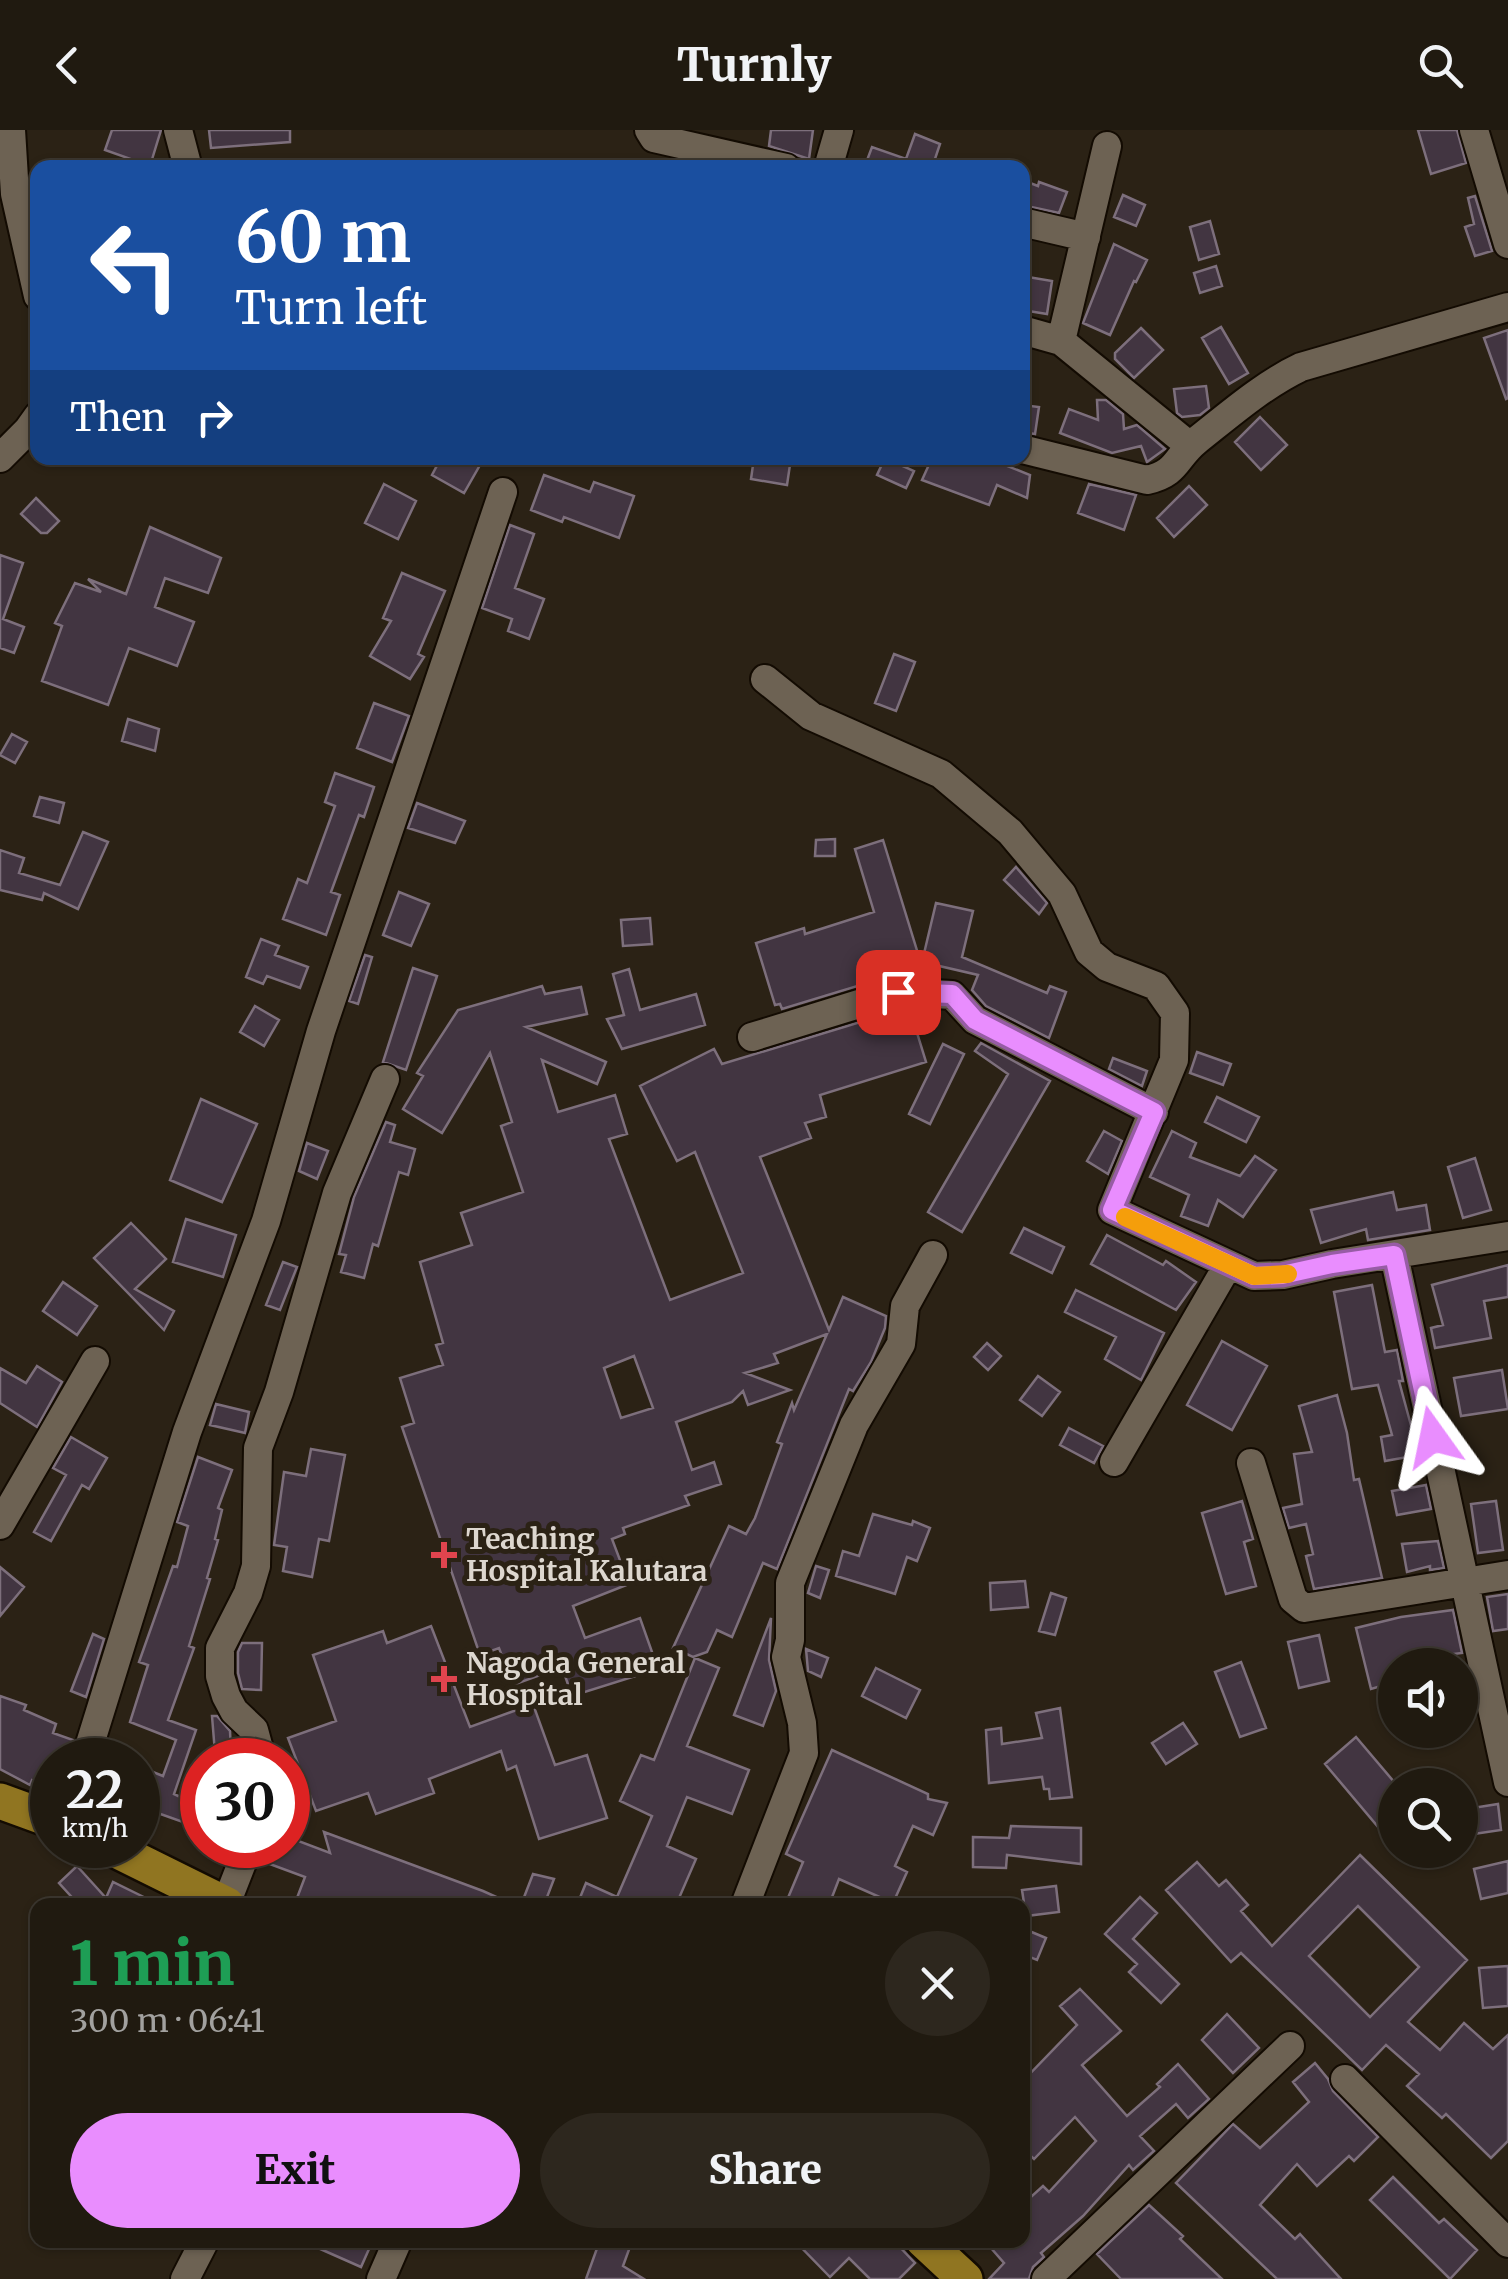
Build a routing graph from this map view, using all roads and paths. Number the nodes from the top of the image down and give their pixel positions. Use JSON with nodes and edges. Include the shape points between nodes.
{"nodes":[{"id":1,"x":178,"y":130,"type":"edge"},
{"id":2,"x":650,"y":130,"type":"edge"},
{"id":3,"x":839,"y":130,"type":"edge"},
{"id":4,"x":1474,"y":130,"type":"edge"},
{"id":5,"x":9,"y":131,"type":"edge"},
{"id":6,"x":1107,"y":146,"type":"dead end"},
{"id":7,"x":690,"y":158,"type":"edge"},
{"id":8,"x":186,"y":160,"type":"edge"},
{"id":9,"x":830,"y":160,"type":"edge"},
{"id":10,"x":1030,"y":224,"type":"edge"},
{"id":11,"x":1086,"y":237,"type":"junction"},
{"id":12,"x":1508,"y":244,"type":"edge"},
{"id":13,"x":30,"y":262,"type":"edge"},
{"id":14,"x":1508,"y":307,"type":"edge"},
{"id":15,"x":1030,"y":332,"type":"edge"},
{"id":16,"x":1061,"y":341,"type":"junction"},
{"id":17,"x":30,"y":427,"type":"edge"},
{"id":18,"x":1190,"y":446,"type":"junction"},
{"id":19,"x":1030,"y":451,"type":"edge"},
{"id":20,"x":0,"y":458,"type":"edge"},
{"id":21,"x":504,"y":492,"type":"dead end"},
{"id":22,"x":765,"y":679,"type":"dead end"},
{"id":23,"x":752,"y":1037,"type":"dead end"},
{"id":24,"x":385,"y":1080,"type":"dead end"},
{"id":25,"x":1154,"y":1112,"type":"junction"},
{"id":26,"x":1508,"y":1236,"type":"edge"},
{"id":27,"x":933,"y":1254,"type":"dead end"},
{"id":28,"x":1394,"y":1255,"type":"junction"},
{"id":29,"x":1228,"y":1266,"type":"junction"},
{"id":30,"x":95,"y":1361,"type":"dead end"},
{"id":31,"x":1114,"y":1462,"type":"dead end"},
{"id":32,"x":1251,"y":1464,"type":"dead end"},
{"id":33,"x":0,"y":1525,"type":"edge"},
{"id":34,"x":1508,"y":1575,"type":"edge"},
{"id":35,"x":1465,"y":1583,"type":"junction"},
{"id":36,"x":92,"y":1738,"type":"edge"},
{"id":37,"x":256,"y":1738,"type":"edge"},
{"id":38,"x":1508,"y":1782,"type":"edge"},
{"id":39,"x":0,"y":1801,"type":"edge"},
{"id":40,"x":30,"y":1812,"type":"edge"},
{"id":41,"x":152,"y":1868,"type":"edge"},
{"id":42,"x":240,"y":1868,"type":"edge"},
{"id":43,"x":212,"y":1898,"type":"edge"},
{"id":44,"x":229,"y":1898,"type":"edge"},
{"id":45,"x":748,"y":1898,"type":"edge"},
{"id":46,"x":1290,"y":2046,"type":"dead end"},
{"id":47,"x":1345,"y":2079,"type":"dead end"},
{"id":48,"x":1508,"y":2244,"type":"edge"},
{"id":49,"x":201,"y":2248,"type":"edge"},
{"id":50,"x":395,"y":2248,"type":"edge"},
{"id":51,"x":932,"y":2248,"type":"edge"},
{"id":52,"x":185,"y":2279,"type":"edge"},
{"id":53,"x":381,"y":2279,"type":"edge"},
{"id":54,"x":965,"y":2279,"type":"edge"},
{"id":55,"x":1046,"y":2279,"type":"edge"}],
"edges":[{"from":1,"to":8,"type":"street"},
{"from":2,"to":7,"type":"street"},
{"from":3,"to":9,"type":"street"},
{"from":4,"to":12,"type":"street"},
{"from":5,"to":13,"type":"street","via":[[14,194]]},
{"from":6,"to":11,"type":"street"},
{"from":10,"to":11,"type":"street"},
{"from":11,"to":16,"type":"street"},
{"from":14,"to":18,"type":"street","via":[[1301,367]]},
{"from":15,"to":16,"type":"street"},
{"from":16,"to":18,"type":"street"},
{"from":17,"to":20,"type":"street"},
{"from":18,"to":19,"type":"street","via":[[1174,470],[1148,480]]},
{"from":21,"to":36,"type":"street","via":[[320,1031],[266,1221],[187,1432]]},
{"from":22,"to":25,"type":"street","via":[[811,716],[941,774],[1010,832],[1062,894],[1089,952],[1107,967],[1156,986],[1175,1013],[1174,1060]]},
{"from":23,"to":25,"type":"street","via":[[898,992],[952,994],[975,1020]]},
{"from":24,"to":37,"type":"street","via":[[337,1192],[258,1448],[256,1566],[220,1648],[226,1696]]},
{"from":25,"to":29,"type":"street","via":[[1112,1210]]},
{"from":26,"to":28,"type":"street"},
{"from":27,"to":45,"type":"street","via":[[906,1306],[901,1344],[854,1424],[790,1583],[786,1657],[804,1753]]},
{"from":28,"to":29,"type":"street","via":[[1282,1275],[1254,1276]]},
{"from":28,"to":35,"type":"street"},
{"from":29,"to":31,"type":"street"},
{"from":30,"to":33,"type":"street"},
{"from":32,"to":35,"type":"street","via":[[1293,1599],[1304,1608]]},
{"from":34,"to":35,"type":"street"},
{"from":35,"to":38,"type":"street"},
{"from":39,"to":40,"type":"main road"},
{"from":41,"to":43,"type":"main road"},
{"from":42,"to":44,"type":"street"},
{"from":46,"to":55,"type":"street"},
{"from":47,"to":48,"type":"street"},
{"from":49,"to":52,"type":"street"},
{"from":50,"to":53,"type":"street"},
{"from":51,"to":54,"type":"main road"}]}
